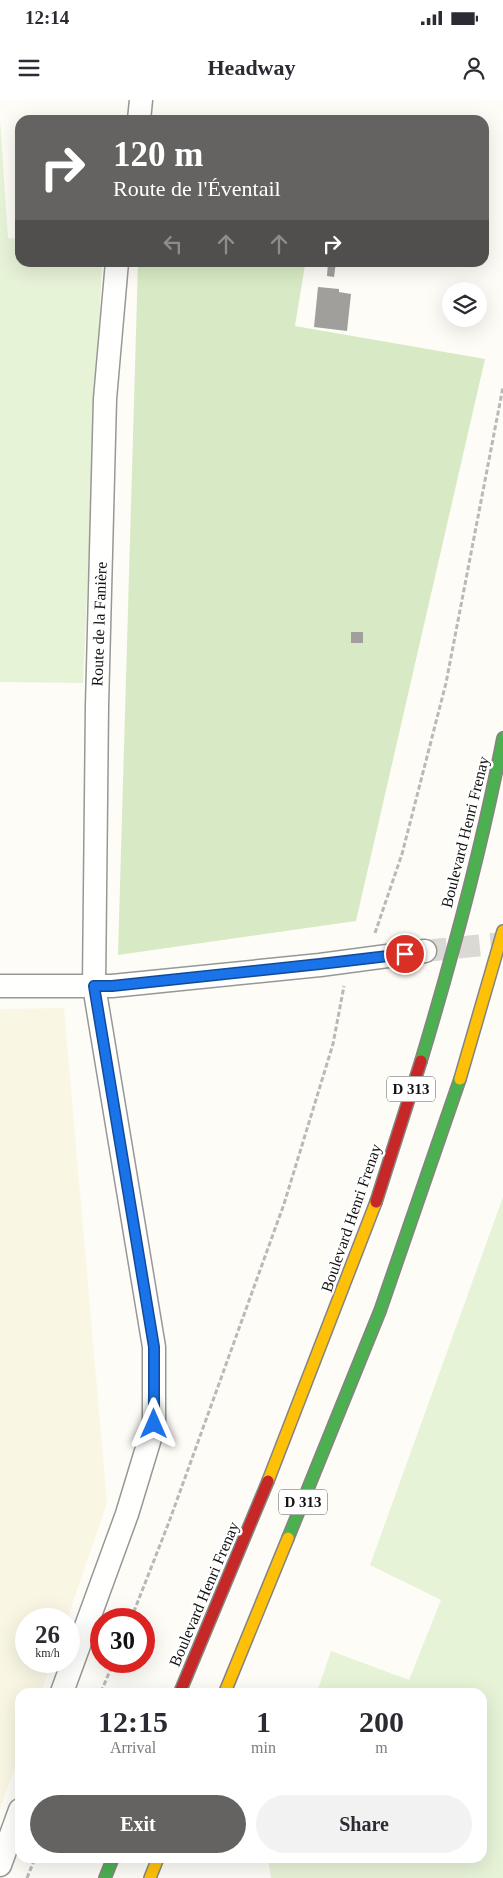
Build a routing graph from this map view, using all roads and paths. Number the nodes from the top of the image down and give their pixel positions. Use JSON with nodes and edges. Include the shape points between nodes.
{"nodes":[{"id":1,"x":141,"y":100,"type":"edge"},
{"id":2,"x":140,"y":115,"type":"edge"},
{"id":3,"x":117,"y":267,"type":"edge"},
{"id":4,"x":503,"y":387,"type":"edge"},
{"id":5,"x":503,"y":738,"type":"edge"},
{"id":6,"x":503,"y":931,"type":"edge"},
{"id":7,"x":425,"y":951,"type":"tunnel mouth"},
{"id":8,"x":358,"y":960,"type":"junction"},
{"id":9,"x":0,"y":986,"type":"edge"},
{"id":10,"x":94,"y":986,"type":"junction"},
{"id":11,"x":135,"y":1608,"type":"edge"},
{"id":12,"x":109,"y":1673,"type":"edge"},
{"id":13,"x":63,"y":1688,"type":"edge"},
{"id":14,"x":103,"y":1688,"type":"edge"},
{"id":15,"x":182,"y":1688,"type":"edge"},
{"id":16,"x":227,"y":1688,"type":"edge"},
{"id":17,"x":15,"y":1824,"type":"edge"},
{"id":18,"x":33,"y":1863,"type":"edge"},
{"id":19,"x":111,"y":1863,"type":"edge"},
{"id":20,"x":156,"y":1863,"type":"edge"},
{"id":21,"x":0,"y":1865,"type":"edge"},
{"id":22,"x":27,"y":1878,"type":"edge"},
{"id":23,"x":105,"y":1878,"type":"edge"},
{"id":24,"x":150,"y":1878,"type":"edge"}],
"edges":[{"from":1,"to":2,"type":"street"},
{"from":3,"to":10,"type":"street","name":"Route de la Fanière","via":[[105,399]]},
{"from":4,"to":8,"type":"path","via":[[446,683],[402,854]]},
{"from":5,"to":15,"type":"highway","name":"Boulevard Henri Frenay","number":"D 313","via":[[493,791],[441,995],[371,1220],[289,1430]]},
{"from":6,"to":16,"type":"highway","number":"D 313","via":[[455,1095],[380,1311]]},
{"from":7,"to":8,"type":"street"},
{"from":8,"to":10,"type":"street"},
{"from":8,"to":11,"type":"path","via":[[284,1204]]},
{"from":9,"to":10,"type":"street"},
{"from":10,"to":13,"type":"street","name":"Route de la Fanière","via":[[154,1347],[154,1424],[127,1514]]},
{"from":12,"to":14,"type":"path"},
{"from":17,"to":21,"type":"street"},
{"from":18,"to":22,"type":"path"},
{"from":19,"to":23,"type":"highway"},
{"from":20,"to":24,"type":"highway"}]}
